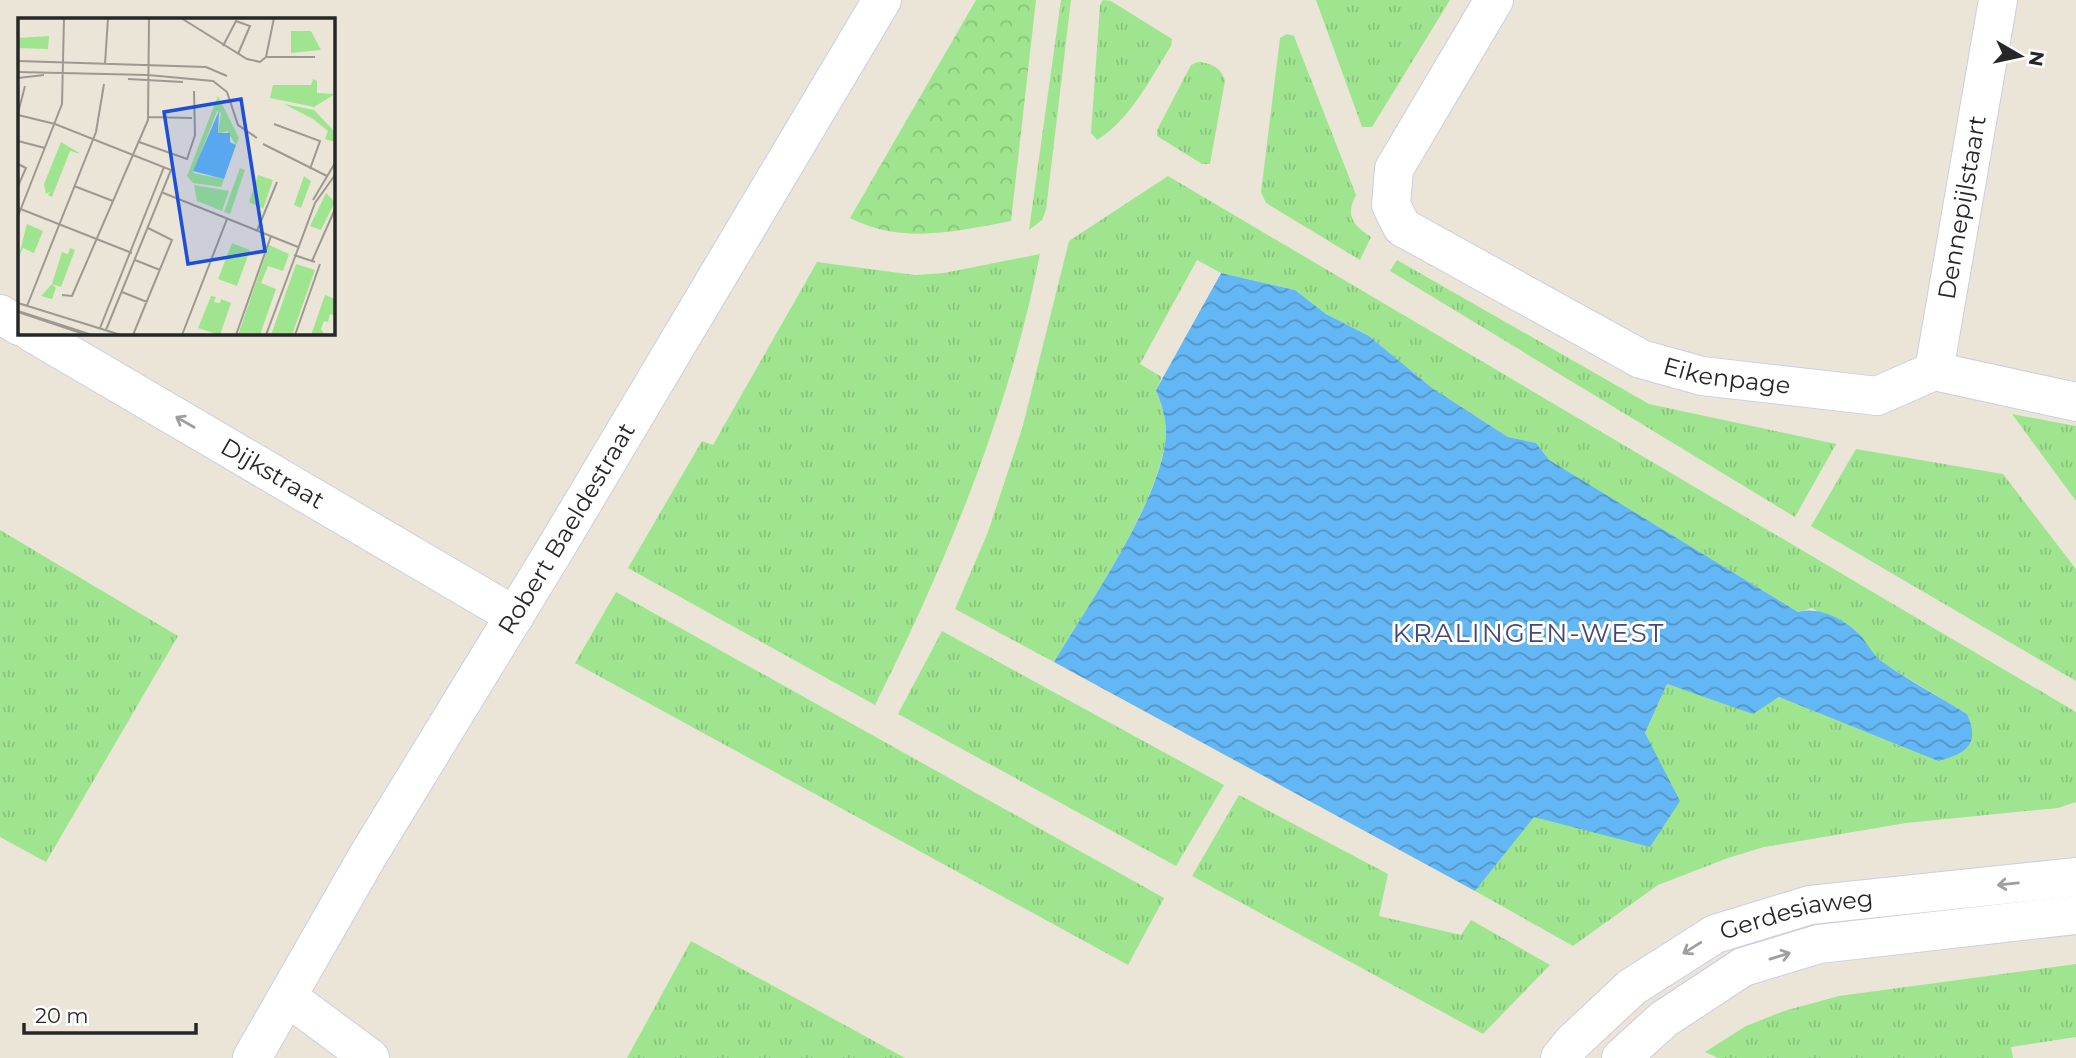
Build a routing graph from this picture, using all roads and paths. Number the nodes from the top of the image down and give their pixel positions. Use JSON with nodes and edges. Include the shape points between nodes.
{"nodes":[{"id":1,"x":882,"y":0,"type":"edge"},
{"id":2,"x":1494,"y":0,"type":"edge"},
{"id":3,"x":1998,"y":0,"type":"edge"},
{"id":4,"x":0,"y":314,"type":"edge"},
{"id":5,"x":18,"y":325,"type":"edge"},
{"id":6,"x":34,"y":334,"type":"edge"},
{"id":7,"x":1934,"y":371,"type":"junction"},
{"id":8,"x":2076,"y":402,"type":"edge"},
{"id":9,"x":515,"y":616,"type":"junction"},
{"id":10,"x":2076,"y":877,"type":"edge"},
{"id":11,"x":2076,"y":915,"type":"edge"},
{"id":12,"x":289,"y":998,"type":"junction"},
{"id":13,"x":252,"y":1058,"type":"edge"},
{"id":14,"x":370,"y":1058,"type":"edge"},
{"id":15,"x":1560,"y":1058,"type":"edge"},
{"id":16,"x":1621,"y":1058,"type":"edge"}],
"edges":[{"from":1,"to":9,"type":"street","name":"Robert Baeldestraat"},
{"from":2,"to":7,"type":"street","name":"Eikenpage","via":[[1394,169],[1391,205],[1402,227],[1641,359],[1702,376],[1877,396]]},
{"from":3,"to":7,"type":"street","name":"Dennepijlstaart"},
{"from":4,"to":5,"type":"street"},
{"from":9,"to":6,"type":"street","name":"Dijkstraat","one_way":true},
{"from":7,"to":8,"type":"street"},
{"from":9,"to":12,"type":"street","name":"Robert Baeldestraat","via":[[367,857]]},
{"from":10,"to":15,"type":"street","name":"Gerdesiaweg","one_way":true,"via":[[1810,905],[1715,934],[1632,987]]},
{"from":16,"to":11,"type":"street","name":"Gerdesiaweg","one_way":true,"via":[[1664,1019],[1744,967],[1819,944]]},
{"from":12,"to":13,"type":"street","name":"Robert Baeldestraat"},
{"from":12,"to":14,"type":"street"}]}
